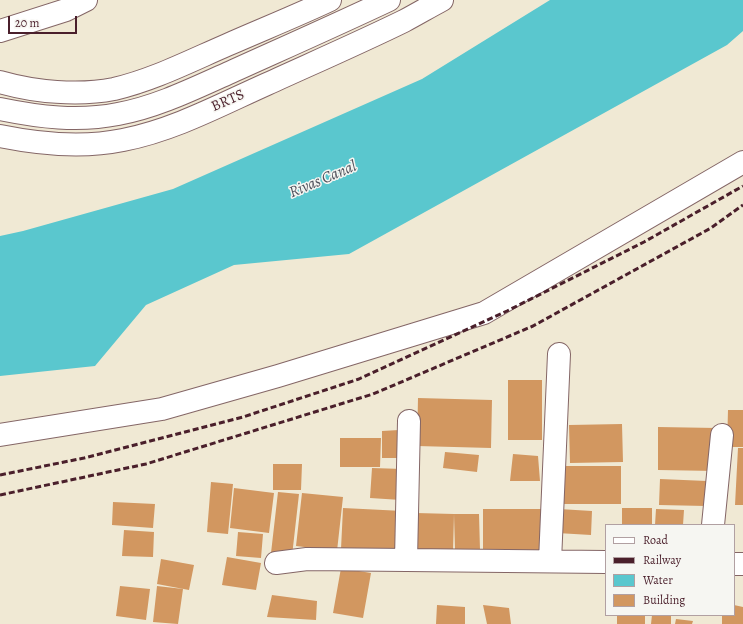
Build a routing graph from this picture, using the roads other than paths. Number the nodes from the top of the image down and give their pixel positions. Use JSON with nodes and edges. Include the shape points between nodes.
{"nodes":[{"id":1,"x":86,"y":0,"type":"edge"},
{"id":2,"x":330,"y":0,"type":"edge"},
{"id":3,"x":389,"y":0,"type":"edge"},
{"id":4,"x":442,"y":0,"type":"edge"},
{"id":5,"x":0,"y":31,"type":"edge"},
{"id":6,"x":0,"y":82,"type":"edge"},
{"id":7,"x":0,"y":109,"type":"edge"},
{"id":8,"x":0,"y":136,"type":"edge"},
{"id":9,"x":743,"y":162,"type":"edge"},
{"id":10,"x":559,"y":354,"type":"dead end"},
{"id":11,"x":408,"y":421,"type":"dead end"},
{"id":12,"x":0,"y":435,"type":"edge"},
{"id":13,"x":722,"y":436,"type":"dead end"},
{"id":14,"x":713,"y":524,"type":"edge"},
{"id":15,"x":406,"y":560,"type":"junction"},
{"id":16,"x":550,"y":561,"type":"junction"},
{"id":17,"x":605,"y":562,"type":"edge"},
{"id":18,"x":276,"y":563,"type":"dead end"}],
"edges":[{"from":1,"to":5,"type":"street","via":[[66,10]]},
{"from":2,"to":6,"type":"street","via":[[170,70],[113,89],[61,93]]},
{"from":3,"to":7,"type":"street","name":"BRTS","via":[[188,91],[148,106],[90,118],[59,118]]},
{"from":4,"to":8,"type":"street","name":"BRTS","via":[[344,49],[191,118],[156,131],[123,140],[91,144],[21,140]]},
{"from":9,"to":12,"type":"street","via":[[484,313],[162,409]]},
{"from":10,"to":16,"type":"street"},
{"from":11,"to":15,"type":"street"},
{"from":13,"to":14,"type":"street"},
{"from":15,"to":16,"type":"street"},
{"from":15,"to":18,"type":"street","via":[[307,558]]},
{"from":16,"to":17,"type":"street"}]}
